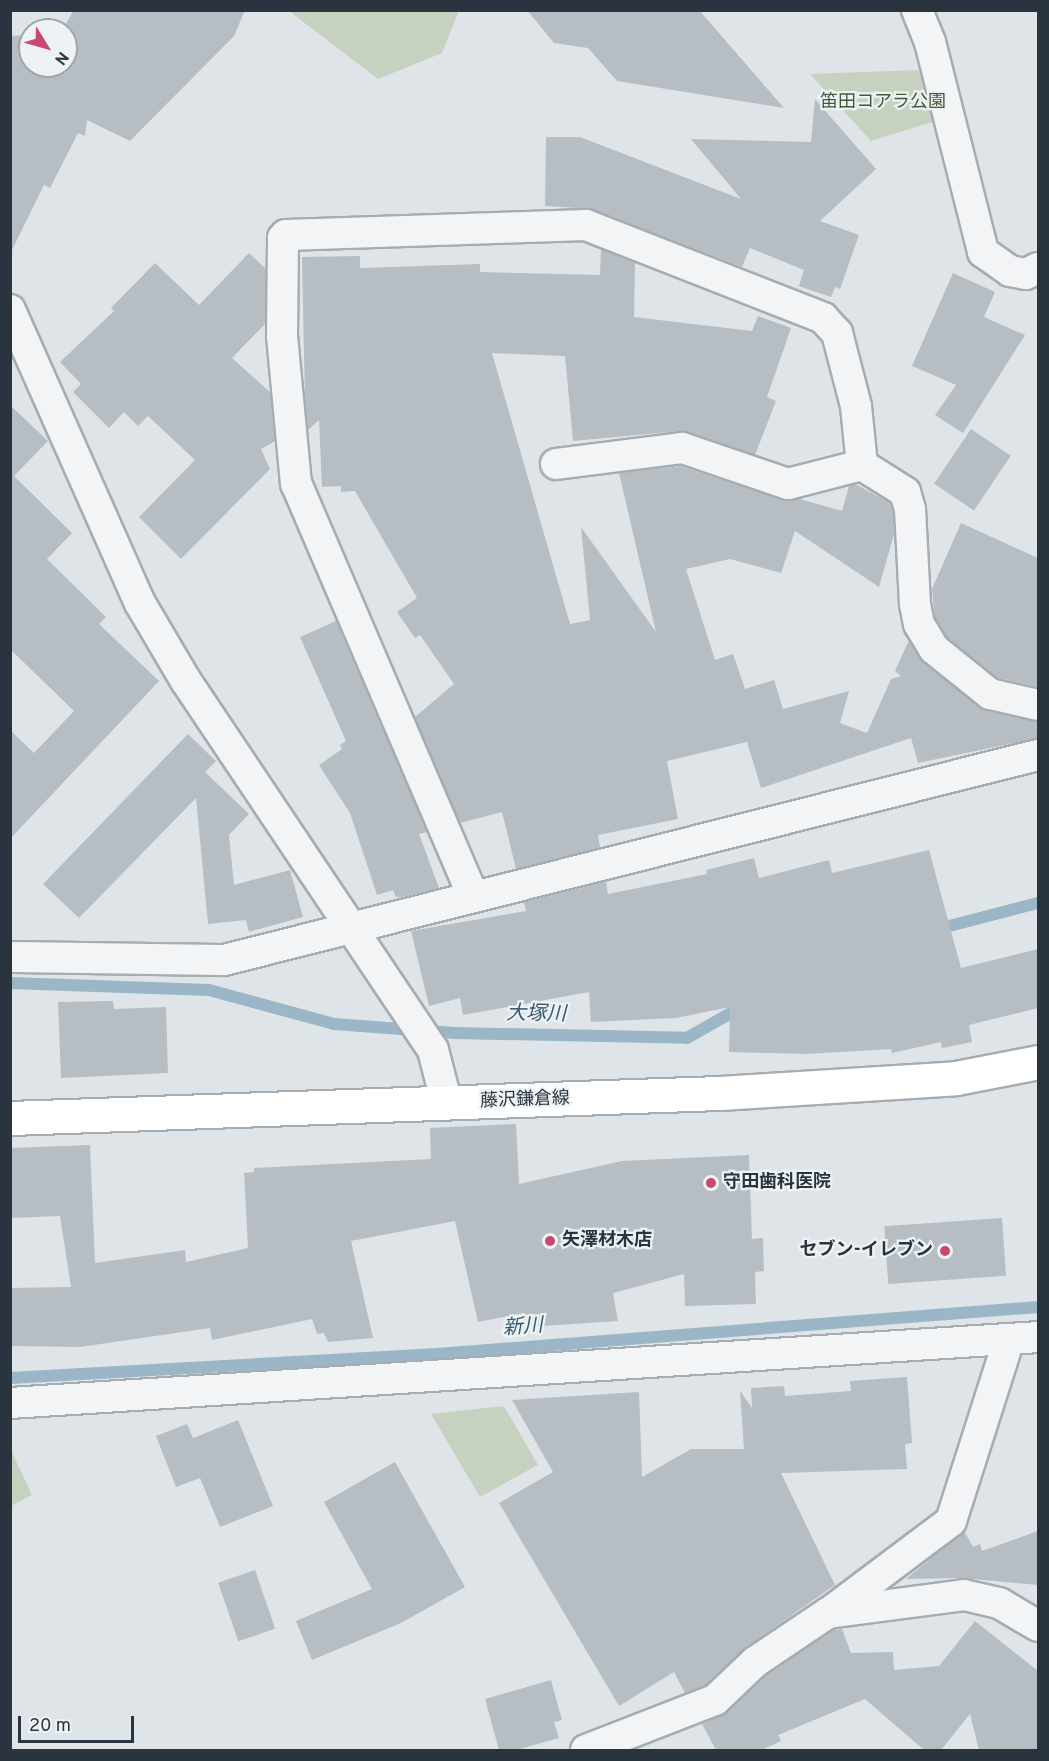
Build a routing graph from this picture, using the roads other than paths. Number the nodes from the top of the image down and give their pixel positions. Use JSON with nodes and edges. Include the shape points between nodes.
{"nodes":[{"id":1,"x":918,"y":10,"type":"edge"},
{"id":2,"x":1038,"y":268,"type":"edge"},
{"id":3,"x":10,"y":310,"type":"edge"},
{"id":4,"x":556,"y":464,"type":"dead end"},
{"id":5,"x":862,"y":465,"type":"junction"},
{"id":6,"x":1038,"y":705,"type":"edge"},
{"id":7,"x":1038,"y":755,"type":"edge"},
{"id":8,"x":473,"y":896,"type":"junction"},
{"id":9,"x":350,"y":928,"type":"junction"},
{"id":10,"x":10,"y":957,"type":"edge"},
{"id":11,"x":1038,"y":1062,"type":"edge"},
{"id":12,"x":447,"y":1104,"type":"junction"},
{"id":13,"x":10,"y":1118,"type":"edge"},
{"id":14,"x":1038,"y":1337,"type":"edge"},
{"id":15,"x":1009,"y":1339,"type":"junction"},
{"id":16,"x":10,"y":1403,"type":"edge"},
{"id":17,"x":828,"y":1614,"type":"junction"},
{"id":18,"x":1038,"y":1626,"type":"edge"},
{"id":19,"x":586,"y":1750,"type":"edge"}],
"edges":[{"from":1,"to":2,"type":"street","via":[[930,42],[983,252],[1010,271],[1026,274]]},
{"from":3,"to":9,"type":"street","via":[[140,603],[186,681]]},
{"from":4,"to":5,"type":"street","via":[[682,448],[788,484]]},
{"from":5,"to":6,"type":"street","via":[[905,492],[910,509],[915,604],[919,624],[934,649],[990,694]]},
{"from":5,"to":8,"type":"street","via":[[856,406],[837,333],[823,318],[586,225],[286,234],[282,336],[296,484]]},
{"from":7,"to":8,"type":"street"},
{"from":8,"to":9,"type":"street"},
{"from":9,"to":10,"type":"street","via":[[224,960]]},
{"from":9,"to":12,"type":"street","via":[[433,1050]]},
{"from":11,"to":12,"type":"main road","name":"藤沢鎌倉線","via":[[956,1078]]},
{"from":12,"to":13,"type":"main road","name":"藤沢鎌倉線"},
{"from":14,"to":15,"type":"street"},
{"from":15,"to":16,"type":"street"},
{"from":15,"to":17,"type":"street","via":[[951,1521]]},
{"from":17,"to":18,"type":"street","via":[[964,1595],[999,1603]]},
{"from":17,"to":19,"type":"street","via":[[764,1656],[715,1700]]}]}
